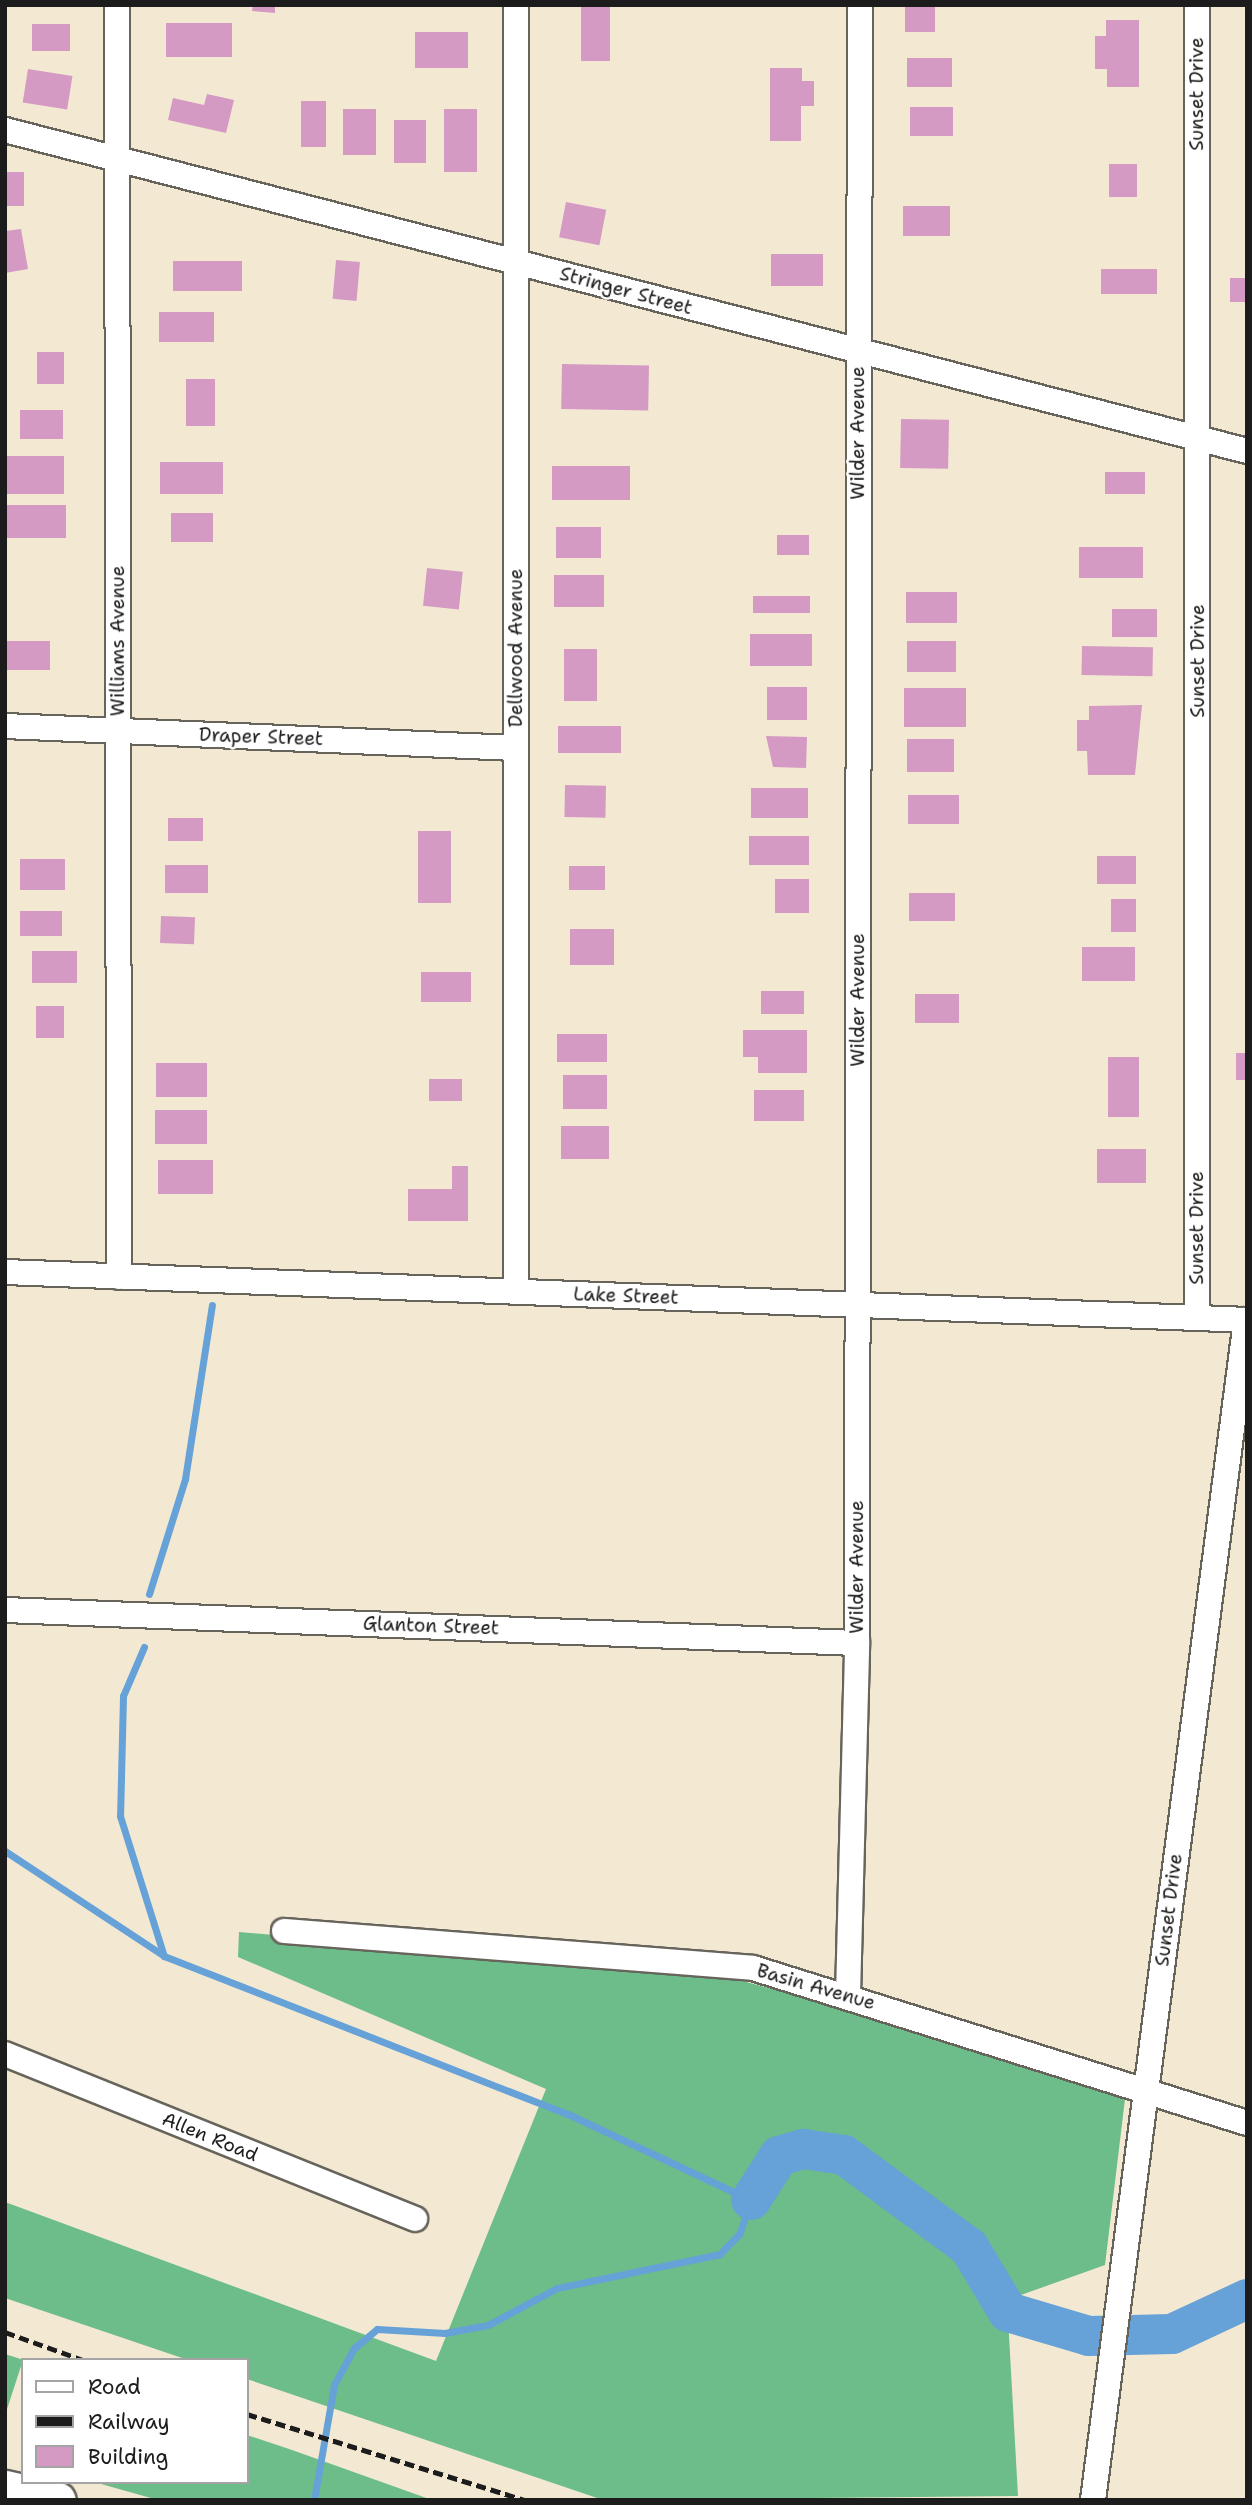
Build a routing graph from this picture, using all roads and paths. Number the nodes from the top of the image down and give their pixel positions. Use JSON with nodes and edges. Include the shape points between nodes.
{"nodes":[{"id":1,"x":117,"y":5,"type":"edge"},
{"id":2,"x":516,"y":5,"type":"edge"},
{"id":3,"x":860,"y":5,"type":"edge"},
{"id":4,"x":1197,"y":5,"type":"edge"},
{"id":5,"x":5,"y":130,"type":"edge"},
{"id":6,"x":117,"y":160,"type":"junction"},
{"id":7,"x":516,"y":262,"type":"junction"},
{"id":8,"x":858,"y":352,"type":"junction"},
{"id":9,"x":1198,"y":438,"type":"junction"},
{"id":10,"x":1247,"y":451,"type":"edge"},
{"id":11,"x":5,"y":726,"type":"edge"},
{"id":12,"x":118,"y":731,"type":"junction"},
{"id":13,"x":516,"y":748,"type":"junction"},
{"id":14,"x":5,"y":1272,"type":"edge"},
{"id":15,"x":119,"y":1277,"type":"junction"},
{"id":16,"x":516,"y":1292,"type":"junction"},
{"id":17,"x":857,"y":1304,"type":"junction"},
{"id":18,"x":1196,"y":1317,"type":"junction"},
{"id":19,"x":1247,"y":1320,"type":"edge"},
{"id":20,"x":5,"y":1610,"type":"edge"},
{"id":21,"x":857,"y":1643,"type":"junction"},
{"id":22,"x":284,"y":1931,"type":"dead end"},
{"id":23,"x":848,"y":1995,"type":"junction"},
{"id":24,"x":5,"y":2054,"type":"edge"},
{"id":25,"x":1145,"y":2091,"type":"junction"},
{"id":26,"x":1247,"y":2123,"type":"edge"},
{"id":27,"x":415,"y":2219,"type":"dead end"},
{"id":28,"x":5,"y":2488,"type":"edge"},
{"id":29,"x":58,"y":2500,"type":"edge"},
{"id":30,"x":1093,"y":2500,"type":"edge"}],
"edges":[{"from":1,"to":6,"type":"street","name":"Williams Avenue"},
{"from":2,"to":7,"type":"street","name":"Dellwood Avenue"},
{"from":3,"to":8,"type":"street","name":"Wilder Avenue"},
{"from":4,"to":9,"type":"street","name":"Sunset Drive"},
{"from":5,"to":6,"type":"street","name":"Stringer Street"},
{"from":6,"to":7,"type":"street","name":"Stringer Street"},
{"from":6,"to":12,"type":"street","name":"Williams Avenue"},
{"from":7,"to":8,"type":"street","name":"Stringer Street"},
{"from":7,"to":13,"type":"street","name":"Dellwood Avenue"},
{"from":8,"to":9,"type":"street","name":"Stringer Street"},
{"from":8,"to":17,"type":"street","name":"Wilder Avenue"},
{"from":9,"to":10,"type":"street","name":"Stringer Street"},
{"from":9,"to":18,"type":"street","name":"Sunset Drive"},
{"from":11,"to":12,"type":"street","name":"Draper Street"},
{"from":12,"to":13,"type":"street","name":"Draper Street"},
{"from":12,"to":15,"type":"street","name":"Williams Avenue"},
{"from":13,"to":16,"type":"street","name":"Dellwood Avenue"},
{"from":14,"to":15,"type":"street","name":"Lake Street"},
{"from":15,"to":16,"type":"street","name":"Lake Street"},
{"from":16,"to":17,"type":"street","name":"Lake Street"},
{"from":17,"to":18,"type":"street","name":"Lake Street"},
{"from":17,"to":21,"type":"street","name":"Wilder Avenue"},
{"from":18,"to":19,"type":"street","name":"Lake Street"},
{"from":19,"to":25,"type":"street","name":"Sunset Drive"},
{"from":20,"to":21,"type":"street","name":"Glanton Street"},
{"from":21,"to":23,"type":"street","name":"Wilder Avenue"},
{"from":22,"to":23,"type":"street","name":"Basin Avenue","via":[[713,1963],[793,1976]]},
{"from":23,"to":25,"type":"street","name":"Basin Avenue"},
{"from":24,"to":27,"type":"street","name":"Allen Road"},
{"from":25,"to":26,"type":"street","name":"Basin Avenue"},
{"from":25,"to":30,"type":"street","name":"Sunset Drive"},
{"from":28,"to":29,"type":"street"}]}
